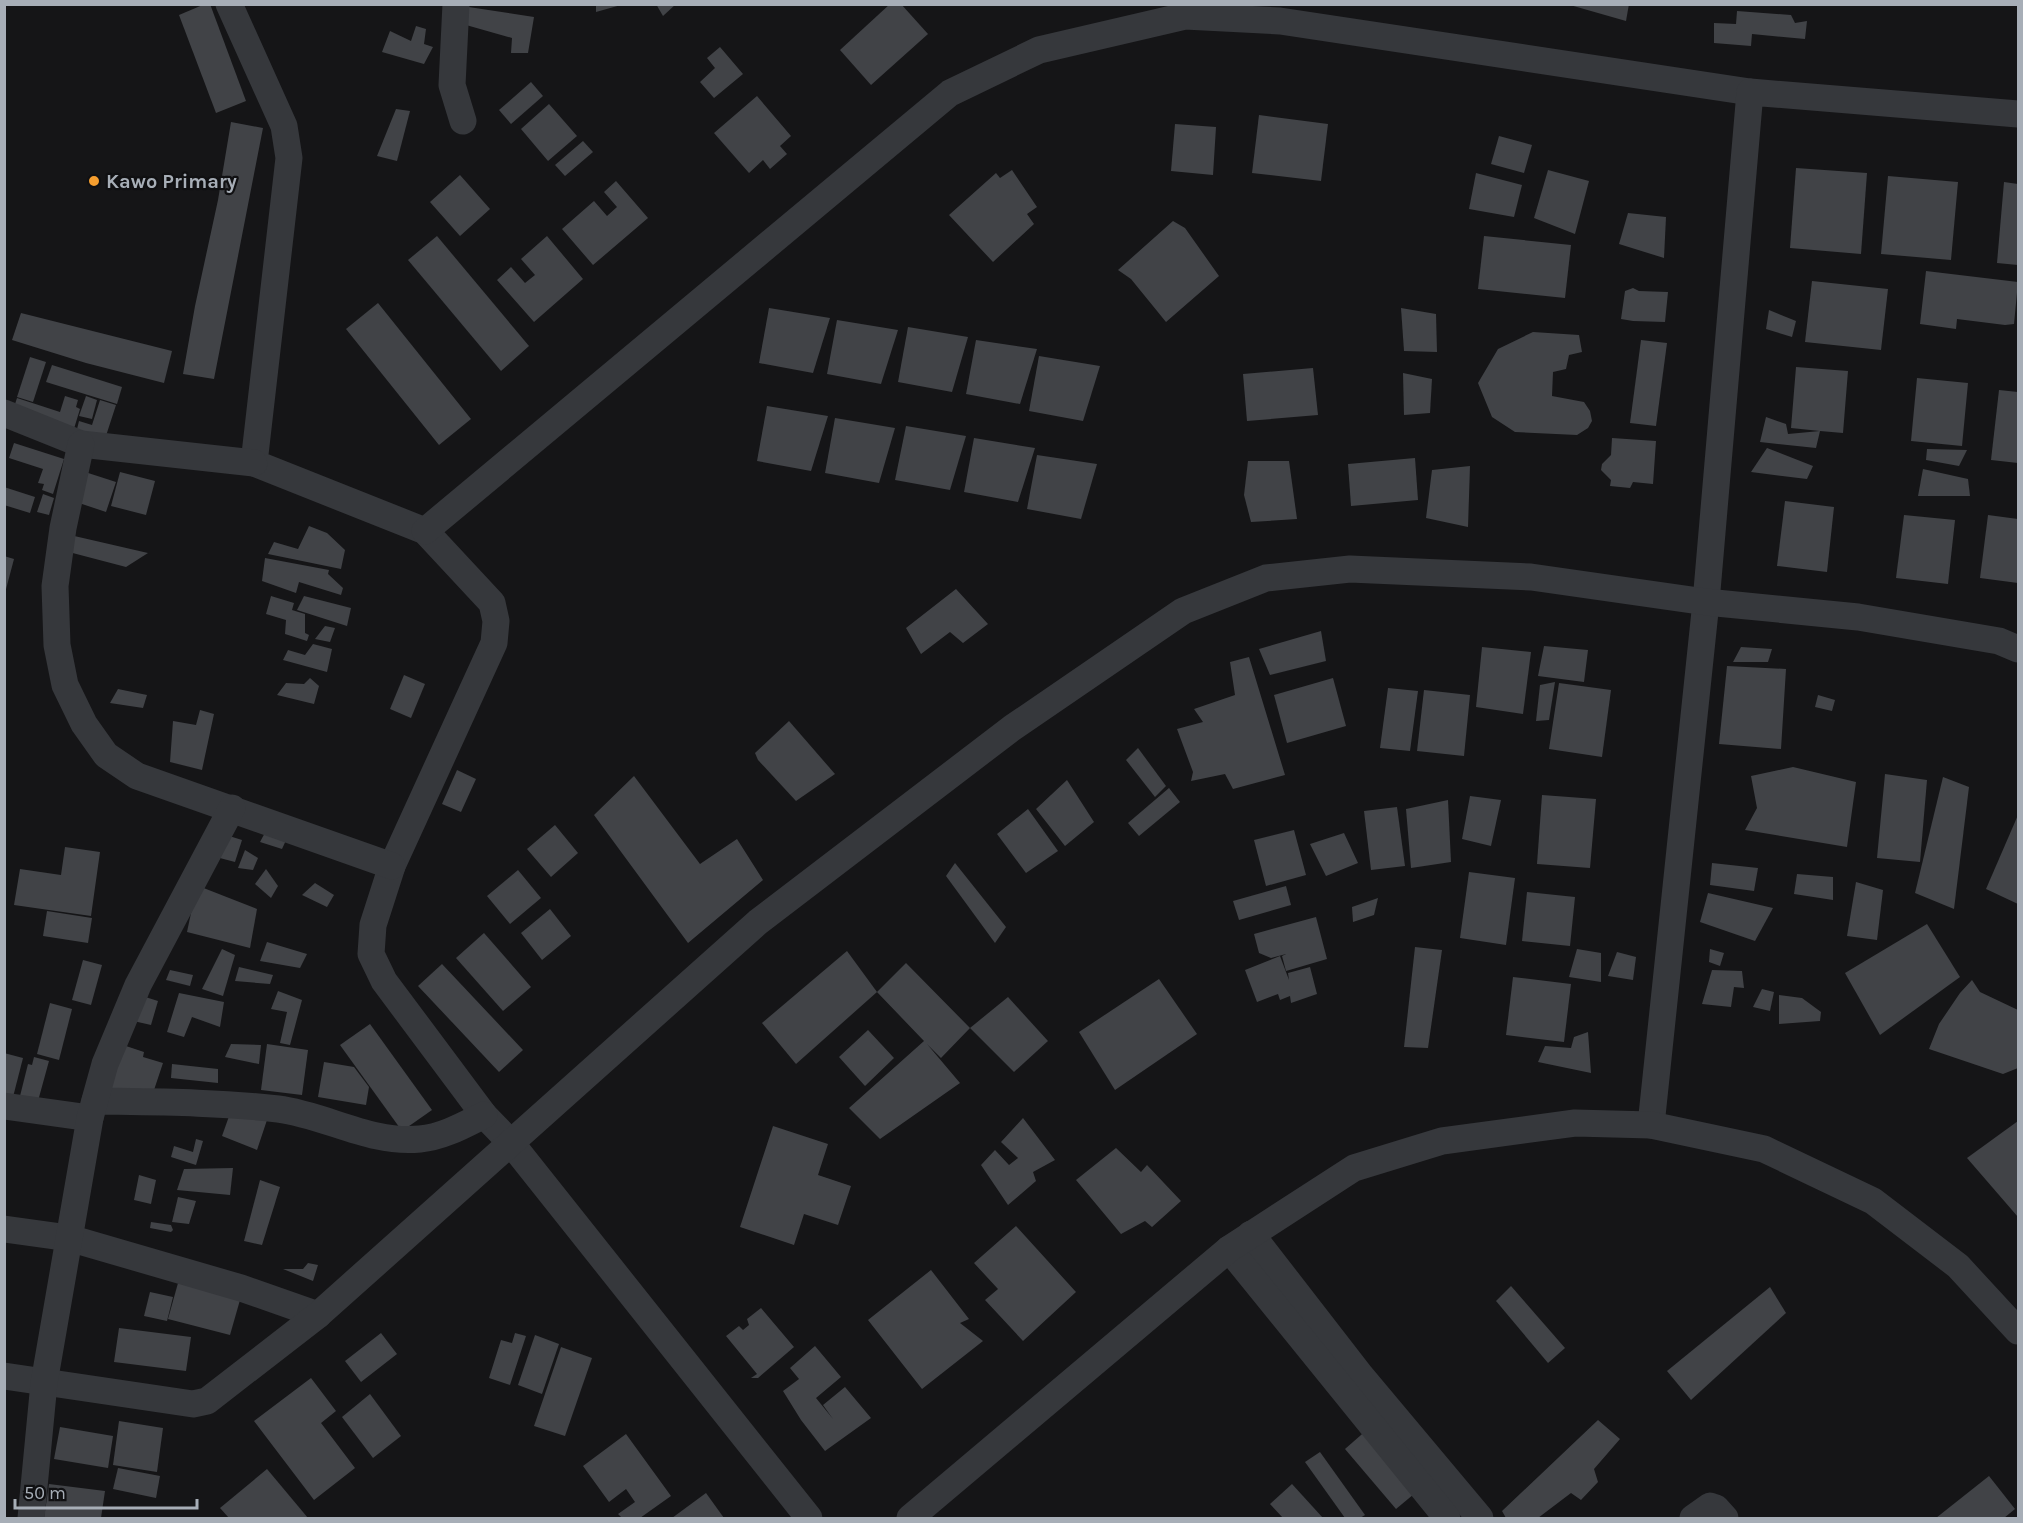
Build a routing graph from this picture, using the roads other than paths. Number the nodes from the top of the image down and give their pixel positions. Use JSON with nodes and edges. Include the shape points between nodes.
{"nodes":[{"id":1,"x":229,"y":4,"type":"edge"},
{"id":2,"x":456,"y":4,"type":"edge"},
{"id":3,"x":1750,"y":92,"type":"junction"},
{"id":4,"x":2019,"y":114,"type":"edge"},
{"id":5,"x":463,"y":121,"type":"dead end"},
{"id":6,"x":4,"y":413,"type":"edge"},
{"id":7,"x":81,"y":444,"type":"junction"},
{"id":8,"x":254,"y":463,"type":"junction"},
{"id":9,"x":425,"y":531,"type":"junction"},
{"id":10,"x":1706,"y":602,"type":"junction"},
{"id":11,"x":2019,"y":649,"type":"edge"},
{"id":12,"x":232,"y":808,"type":"junction"},
{"id":13,"x":392,"y":866,"type":"junction"},
{"id":14,"x":4,"y":1106,"type":"edge"},
{"id":15,"x":93,"y":1109,"type":"junction"},
{"id":16,"x":484,"y":1115,"type":"junction"},
{"id":17,"x":1652,"y":1125,"type":"junction"},
{"id":18,"x":511,"y":1143,"type":"junction"},
{"id":19,"x":4,"y":1229,"type":"edge"},
{"id":20,"x":69,"y":1238,"type":"junction"},
{"id":21,"x":1240,"y":1241,"type":"junction"},
{"id":22,"x":318,"y":1315,"type":"junction"},
{"id":23,"x":2019,"y":1331,"type":"edge"},
{"id":24,"x":4,"y":1376,"type":"edge"},
{"id":25,"x":44,"y":1383,"type":"junction"},
{"id":26,"x":1352,"y":1383,"type":"junction"},
{"id":27,"x":31,"y":1518,"type":"edge"},
{"id":28,"x":809,"y":1518,"type":"edge"},
{"id":29,"x":910,"y":1518,"type":"edge"},
{"id":30,"x":1447,"y":1518,"type":"edge"},
{"id":31,"x":1480,"y":1518,"type":"edge"},
{"id":32,"x":1693,"y":1518,"type":"edge"},
{"id":33,"x":1725,"y":1518,"type":"edge"}],
"edges":[{"from":1,"to":8,"type":"street","via":[[284,126],[289,158]]},
{"from":2,"to":5,"type":"street","via":[[452,85]]},
{"from":3,"to":4,"type":"street"},
{"from":3,"to":9,"type":"street","via":[[1280,21],[1185,16],[1039,50],[950,93]]},
{"from":3,"to":10,"type":"street"},
{"from":6,"to":7,"type":"street"},
{"from":7,"to":8,"type":"street"},
{"from":7,"to":12,"type":"street","via":[[55,586],[57,645],[65,685],[84,724],[106,755],[136,776]]},
{"from":8,"to":9,"type":"street"},
{"from":9,"to":13,"type":"street","via":[[492,603],[496,621],[494,643]]},
{"from":10,"to":11,"type":"street","via":[[1858,617],[1999,641]]},
{"from":10,"to":17,"type":"street"},
{"from":10,"to":18,"type":"street","via":[[1531,577],[1350,569],[1266,579],[1183,611],[1012,728],[758,922]]},
{"from":12,"to":13,"type":"street"},
{"from":12,"to":15,"type":"street","via":[[138,985],[105,1064]]},
{"from":13,"to":16,"type":"street","via":[[373,925],[371,954],[384,981]]},
{"from":14,"to":15,"type":"street"},
{"from":15,"to":16,"type":"street","via":[[232,1104],[285,1110],[385,1139],[422,1139]]},
{"from":15,"to":20,"type":"street"},
{"from":16,"to":18,"type":"street"},
{"from":17,"to":21,"type":"street","via":[[1575,1123],[1442,1141],[1354,1168]]},
{"from":17,"to":23,"type":"street","via":[[1764,1149],[1874,1201],[1958,1266]]},
{"from":18,"to":22,"type":"street"},
{"from":18,"to":28,"type":"street"},
{"from":19,"to":20,"type":"street"},
{"from":20,"to":22,"type":"street","via":[[241,1288]]},
{"from":20,"to":25,"type":"street"},
{"from":21,"to":26,"type":"street"},
{"from":21,"to":29,"type":"street"},
{"from":22,"to":25,"type":"street","via":[[207,1401],[193,1404]]},
{"from":24,"to":25,"type":"street"},
{"from":25,"to":27,"type":"street"},
{"from":26,"to":30,"type":"street"},
{"from":26,"to":31,"type":"street"},
{"from":32,"to":33,"type":"street","via":[[1710,1506]]}]}
